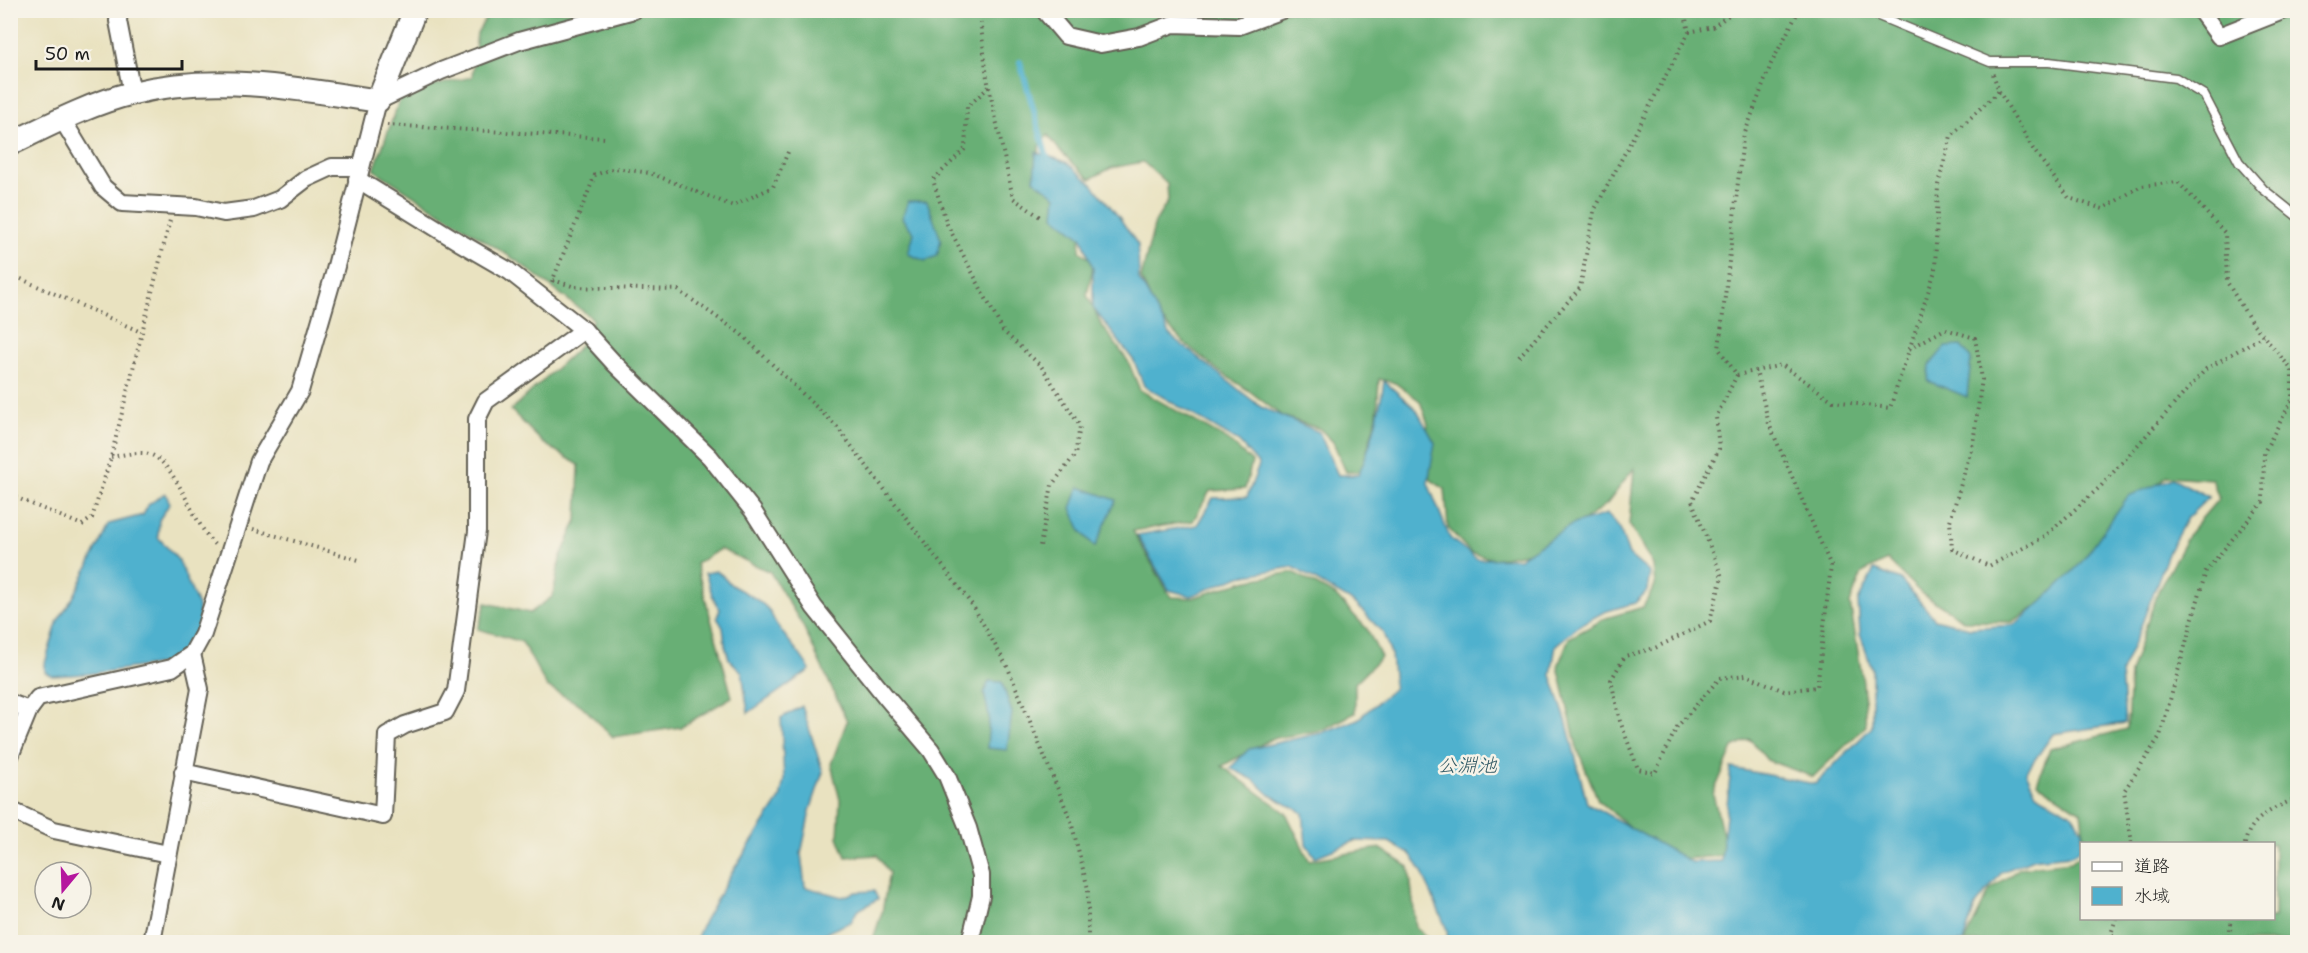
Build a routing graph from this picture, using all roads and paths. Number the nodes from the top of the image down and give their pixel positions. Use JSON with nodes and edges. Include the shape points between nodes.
{"nodes":[{"id":1,"x":119,"y":10,"type":"edge"},
{"id":2,"x":415,"y":10,"type":"edge"},
{"id":3,"x":634,"y":10,"type":"edge"},
{"id":4,"x":979,"y":10,"type":"edge"},
{"id":5,"x":1044,"y":10,"type":"edge"},
{"id":6,"x":1282,"y":10,"type":"edge"},
{"id":7,"x":1684,"y":10,"type":"edge"},
{"id":8,"x":1735,"y":10,"type":"edge"},
{"id":9,"x":1799,"y":10,"type":"edge"},
{"id":10,"x":1864,"y":10,"type":"edge"},
{"id":11,"x":2200,"y":10,"type":"edge"},
{"id":12,"x":2286,"y":10,"type":"edge"},
{"id":13,"x":2298,"y":13,"type":"edge"},
{"id":14,"x":1689,"y":32,"type":"junction"},
{"id":15,"x":1990,"y":62,"type":"junction"},
{"id":16,"x":989,"y":87,"type":"junction"},
{"id":17,"x":1999,"y":91,"type":"junction"},
{"id":18,"x":132,"y":93,"type":"junction"},
{"id":19,"x":378,"y":101,"type":"junction"},
{"id":20,"x":62,"y":119,"type":"junction"},
{"id":21,"x":372,"y":124,"type":"junction"},
{"id":22,"x":605,"y":138,"type":"dead end"},
{"id":23,"x":10,"y":144,"type":"edge"},
{"id":24,"x":788,"y":152,"type":"dead end"},
{"id":25,"x":358,"y":173,"type":"junction"},
{"id":26,"x":174,"y":205,"type":"junction"},
{"id":27,"x":1040,"y":217,"type":"dead end"},
{"id":28,"x":2298,"y":217,"type":"edge"},
{"id":29,"x":10,"y":274,"type":"edge"},
{"id":30,"x":553,"y":280,"type":"junction"},
{"id":31,"x":545,"y":299,"type":"junction"},
{"id":32,"x":584,"y":330,"type":"junction"},
{"id":33,"x":141,"y":332,"type":"junction"},
{"id":34,"x":2264,"y":336,"type":"junction"},
{"id":35,"x":1909,"y":349,"type":"junction"},
{"id":36,"x":1519,"y":357,"type":"dead end"},
{"id":37,"x":1756,"y":371,"type":"junction"},
{"id":38,"x":1737,"y":375,"type":"junction"},
{"id":39,"x":111,"y":457,"type":"junction"},
{"id":40,"x":10,"y":495,"type":"edge"},
{"id":41,"x":238,"y":525,"type":"junction"},
{"id":42,"x":1040,"y":546,"type":"dead end"},
{"id":43,"x":228,"y":557,"type":"junction"},
{"id":44,"x":359,"y":560,"type":"dead end"},
{"id":45,"x":192,"y":654,"type":"junction"},
{"id":46,"x":10,"y":704,"type":"edge"},
{"id":47,"x":29,"y":710,"type":"junction"},
{"id":48,"x":10,"y":756,"type":"edge"},
{"id":49,"x":183,"y":772,"type":"junction"},
{"id":50,"x":2298,"y":797,"type":"edge"},
{"id":51,"x":10,"y":810,"type":"edge"},
{"id":52,"x":2132,"y":842,"type":"edge"},
{"id":53,"x":2245,"y":842,"type":"edge"},
{"id":54,"x":168,"y":854,"type":"junction"},
{"id":55,"x":2115,"y":920,"type":"edge"},
{"id":56,"x":2232,"y":920,"type":"edge"},
{"id":57,"x":152,"y":942,"type":"edge"},
{"id":58,"x":970,"y":942,"type":"edge"},
{"id":59,"x":1088,"y":942,"type":"edge"},
{"id":60,"x":2118,"y":942,"type":"edge"},
{"id":61,"x":2228,"y":942,"type":"edge"}],
"edges":[{"from":1,"to":18,"type":"street"},
{"from":2,"to":19,"type":"street"},
{"from":3,"to":19,"type":"street","via":[[519,42],[441,71]]},
{"from":4,"to":16,"type":"path"},
{"from":5,"to":6,"type":"street","via":[[1066,36],[1101,44],[1139,37],[1173,24],[1239,26]]},
{"from":7,"to":14,"type":"path"},
{"from":8,"to":14,"type":"path","via":[[1713,27]]},
{"from":9,"to":38,"type":"path","via":[[1771,64],[1743,138],[1719,349]]},
{"from":10,"to":15,"type":"lane"},
{"from":11,"to":12,"type":"street","via":[[2219,36]]},
{"from":12,"to":13,"type":"street"},
{"from":14,"to":36,"type":"path","via":[[1594,211],[1580,288]]},
{"from":15,"to":17,"type":"path"},
{"from":15,"to":28,"type":"lane","via":[[2049,62],[2176,78],[2204,95],[2239,162],[2263,189]]},
{"from":16,"to":27,"type":"path","via":[[1013,198]]},
{"from":16,"to":42,"type":"path","via":[[968,107],[965,149],[933,180],[947,224],[1002,331],[1041,366],[1080,426],[1075,455],[1052,485]]},
{"from":17,"to":34,"type":"path","via":[[2069,198],[2103,209],[2140,186],[2178,182],[2225,233],[2227,282]]},
{"from":17,"to":35,"type":"path","via":[[1951,136],[1938,185],[1935,271]]},
{"from":18,"to":19,"type":"street","via":[[194,84],[250,83]]},
{"from":18,"to":20,"type":"street"},
{"from":19,"to":21,"type":"street"},
{"from":20,"to":23,"type":"street"},
{"from":20,"to":26,"type":"street","via":[[103,188],[122,203]]},
{"from":21,"to":22,"type":"path"},
{"from":21,"to":25,"type":"street"},
{"from":24,"to":30,"type":"path","via":[[773,188],[733,206],[650,173],[615,168],[595,175]]},
{"from":25,"to":26,"type":"street","via":[[332,167],[306,179],[280,199],[254,209],[224,213]]},
{"from":25,"to":31,"type":"street","via":[[509,271]]},
{"from":25,"to":41,"type":"street","via":[[300,391],[259,461]]},
{"from":26,"to":33,"type":"path"},
{"from":29,"to":33,"type":"path"},
{"from":30,"to":31,"type":"path"},
{"from":30,"to":59,"type":"path","via":[[575,287],[678,290],[741,334],[837,427],[974,606],[1008,668],[1071,822],[1088,889]]},
{"from":31,"to":32,"type":"street"},
{"from":32,"to":49,"type":"street","via":[[486,401],[477,419],[477,531],[456,691],[446,712],[387,735],[383,816]]},
{"from":32,"to":58,"type":"street","via":[[710,457],[753,511],[814,607],[932,750],[968,828],[981,875],[981,896]]},
{"from":33,"to":39,"type":"path"},
{"from":34,"to":35,"type":"path","via":[[2206,369],[2102,486],[2044,537],[1989,566],[1952,549],[1950,521],[1973,442],[1982,379],[1975,338],[1945,328]]},
{"from":34,"to":52,"type":"path","via":[[2292,370],[2292,400],[2264,452],[2263,502],[2205,571],[2160,736],[2124,791]]},
{"from":35,"to":37,"type":"path","via":[[1890,408],[1833,400],[1782,365]]},
{"from":37,"to":38,"type":"path"},
{"from":37,"to":38,"type":"path","via":[[1769,424],[1832,566],[1817,687],[1784,691],[1746,675],[1720,678],[1677,727],[1655,772],[1638,769],[1620,721],[1611,680],[1625,656],[1655,648],[1710,621],[1722,577],[1692,501],[1719,449],[1716,417]]},
{"from":39,"to":40,"type":"path","via":[[92,518],[82,525]]},
{"from":39,"to":43,"type":"path","via":[[149,454],[166,465],[210,540]]},
{"from":41,"to":43,"type":"street"},
{"from":41,"to":44,"type":"path"},
{"from":43,"to":45,"type":"street","via":[[203,634]]},
{"from":45,"to":47,"type":"street","via":[[172,668],[38,698]]},
{"from":45,"to":49,"type":"street","via":[[200,689]]},
{"from":46,"to":47,"type":"street"},
{"from":47,"to":48,"type":"street"},
{"from":49,"to":54,"type":"street"},
{"from":50,"to":53,"type":"path","via":[[2264,814],[2247,832]]},
{"from":51,"to":54,"type":"street","via":[[54,830]]},
{"from":54,"to":57,"type":"street"},
{"from":55,"to":60,"type":"path","via":[[2111,934]]},
{"from":56,"to":61,"type":"path"}]}
